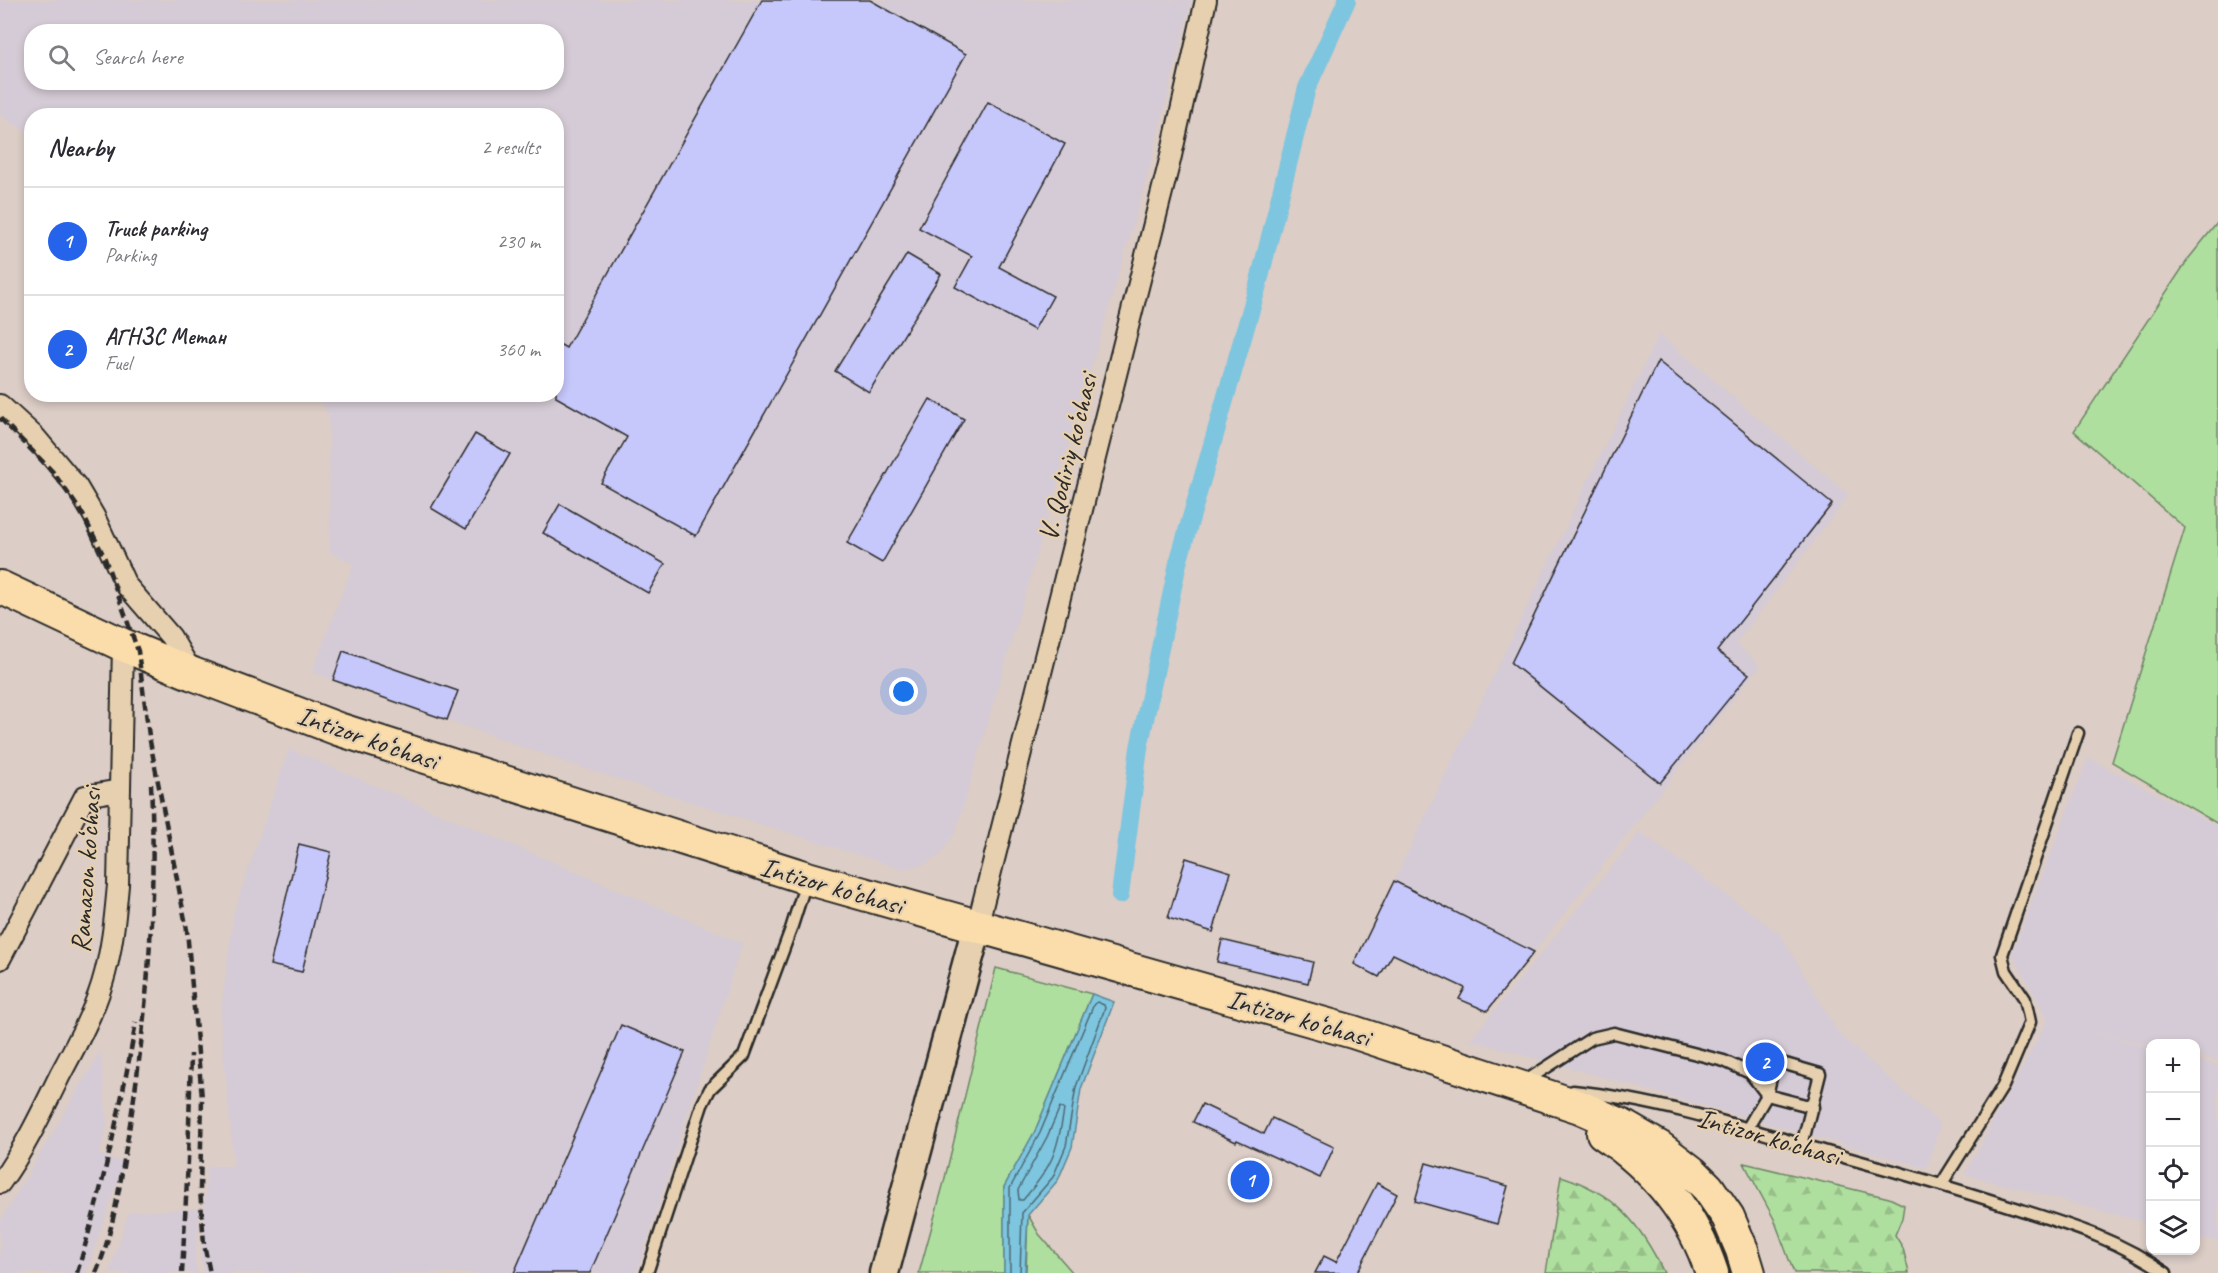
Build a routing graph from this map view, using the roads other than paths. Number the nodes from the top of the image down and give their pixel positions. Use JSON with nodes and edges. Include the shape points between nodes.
{"nodes":[{"id":1,"x":1204,"y":1,"type":"edge"},
{"id":2,"x":0,"y":405,"type":"edge"},
{"id":3,"x":0,"y":587,"type":"edge"},
{"id":4,"x":123,"y":645,"type":"junction"},
{"id":5,"x":193,"y":674,"type":"junction"},
{"id":6,"x":2078,"y":733,"type":"dead end"},
{"id":7,"x":120,"y":790,"type":"junction"},
{"id":8,"x":807,"y":879,"type":"junction"},
{"id":9,"x":977,"y":927,"type":"junction"},
{"id":10,"x":0,"y":959,"type":"edge"},
{"id":11,"x":1519,"y":1085,"type":"junction"},
{"id":12,"x":1767,"y":1095,"type":"junction"},
{"id":13,"x":1813,"y":1107,"type":"junction"},
{"id":14,"x":1747,"y":1129,"type":"junction"},
{"id":15,"x":1802,"y":1145,"type":"junction"},
{"id":16,"x":0,"y":1183,"type":"edge"},
{"id":17,"x":1941,"y":1185,"type":"junction"},
{"id":18,"x":648,"y":1273,"type":"edge"},
{"id":19,"x":884,"y":1273,"type":"edge"},
{"id":20,"x":1712,"y":1273,"type":"edge"},
{"id":21,"x":1749,"y":1273,"type":"edge"},
{"id":22,"x":2166,"y":1273,"type":"edge"}],
"edges":[{"from":1,"to":9,"type":"street","name":"V. Qodiriy ko‘chasi","via":[[1170,160]]},
{"from":2,"to":5,"type":"street","via":[[35,436],[77,487],[126,585],[171,637]]},
{"from":3,"to":4,"type":"main road","name":"Intizor ko‘chasi"},
{"from":4,"to":5,"type":"main road","name":"Intizor ko‘chasi"},
{"from":4,"to":7,"type":"street","name":"Ramazon ko‘chasi"},
{"from":5,"to":8,"type":"main road","name":"Intizor ko‘chasi","via":[[338,729]]},
{"from":6,"to":17,"type":"lane","via":[[2002,955],[2006,971],[2025,999],[2030,1022],[2003,1086]]},
{"from":7,"to":10,"type":"street","via":[[85,796]]},
{"from":7,"to":16,"type":"street","name":"Ramazon ko‘chasi","via":[[115,919],[103,981],[94,1008],[46,1104]]},
{"from":8,"to":9,"type":"main road","name":"Intizor ko‘chasi"},
{"from":8,"to":18,"type":"lane","via":[[744,1056],[710,1089],[702,1105]]},
{"from":9,"to":11,"type":"main road","name":"Intizor ko‘chasi","via":[[1353,1032]]},
{"from":9,"to":19,"type":"street"},
{"from":11,"to":12,"type":"lane","via":[[1592,1038],[1614,1033],[1724,1061],[1750,1073]]},
{"from":11,"to":14,"type":"lane","name":"Intizor ko‘chasi","via":[[1608,1094]]},
{"from":11,"to":20,"type":"main road","via":[[1598,1130],[1649,1169],[1686,1216]]},
{"from":11,"to":21,"type":"main road","via":[[1621,1125],[1685,1166],[1719,1201]]},
{"from":12,"to":13,"type":"lane"},
{"from":12,"to":13,"type":"lane","via":[[1775,1061],[1820,1074]]},
{"from":12,"to":14,"type":"lane"},
{"from":13,"to":15,"type":"lane"},
{"from":14,"to":15,"type":"lane","name":"Intizor ko‘chasi"},
{"from":15,"to":17,"type":"lane","name":"Intizor ko‘chasi"},
{"from":17,"to":22,"type":"lane","name":"Intizor ko‘chasi","via":[[2091,1232]]}]}
